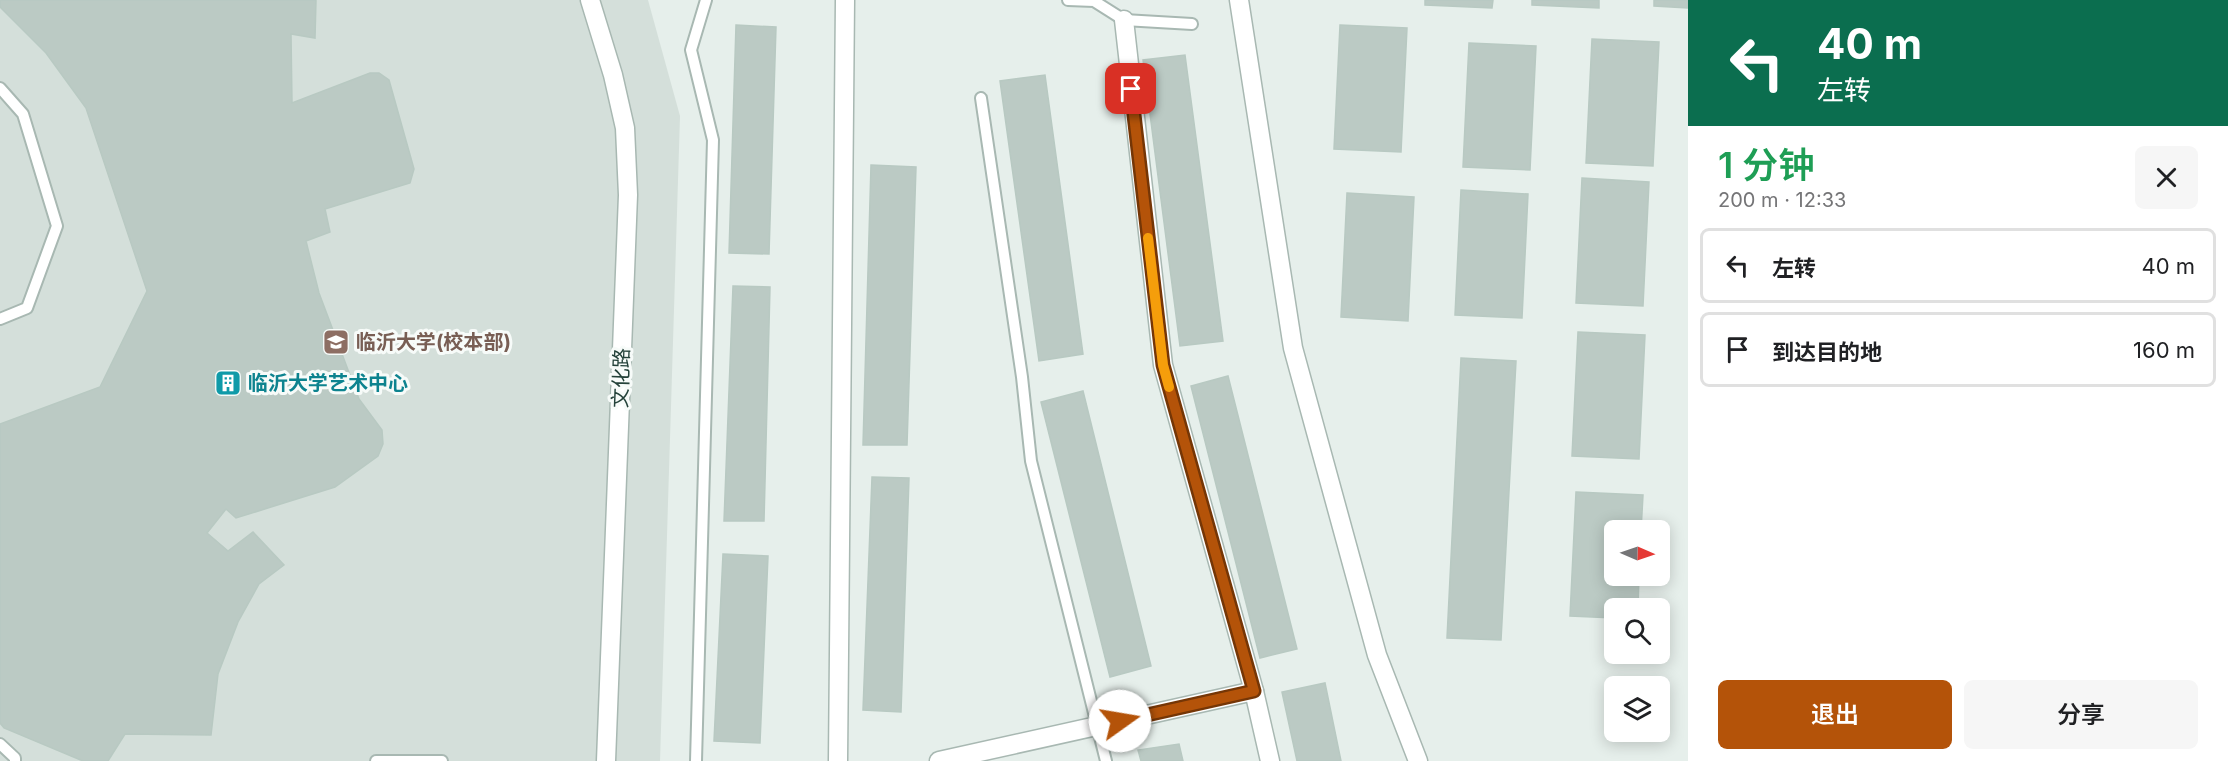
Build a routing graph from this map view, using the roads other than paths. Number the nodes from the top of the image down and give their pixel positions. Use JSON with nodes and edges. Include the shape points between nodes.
{"nodes":[{"id":1,"x":590,"y":0,"type":"edge"},
{"id":2,"x":706,"y":0,"type":"edge"},
{"id":3,"x":844,"y":0,"type":"edge"},
{"id":4,"x":1068,"y":0,"type":"edge"},
{"id":5,"x":1239,"y":0,"type":"edge"},
{"id":6,"x":1124,"y":20,"type":"junction"},
{"id":7,"x":1192,"y":24,"type":"dead end"},
{"id":8,"x":0,"y":88,"type":"edge"},
{"id":9,"x":981,"y":98,"type":"dead end"},
{"id":10,"x":0,"y":320,"type":"edge"},
{"id":11,"x":1254,"y":691,"type":"junction"},
{"id":12,"x":1097,"y":726,"type":"junction"},
{"id":13,"x":0,"y":744,"type":"edge"},
{"id":14,"x":971,"y":758,"type":"edge"},
{"id":15,"x":15,"y":759,"type":"edge"},
{"id":16,"x":27,"y":761,"type":"edge"},
{"id":17,"x":376,"y":761,"type":"edge"},
{"id":18,"x":442,"y":761,"type":"edge"},
{"id":19,"x":606,"y":761,"type":"edge"},
{"id":20,"x":696,"y":761,"type":"edge"},
{"id":21,"x":838,"y":761,"type":"edge"},
{"id":22,"x":939,"y":761,"type":"edge"},
{"id":23,"x":1106,"y":761,"type":"edge"},
{"id":24,"x":1270,"y":761,"type":"edge"},
{"id":25,"x":1418,"y":761,"type":"edge"}],
"edges":[{"from":1,"to":19,"type":"street","name":"文化路","via":[[626,128],[628,195]]},
{"from":2,"to":20,"type":"lane","via":[[691,50],[713,140]]},
{"from":3,"to":21,"type":"street"},
{"from":4,"to":6,"type":"lane","via":[[1094,1]]},
{"from":5,"to":25,"type":"street","via":[[1293,348],[1377,655]]},
{"from":6,"to":7,"type":"lane"},
{"from":6,"to":11,"type":"street","via":[[1163,365]]},
{"from":8,"to":10,"type":"lane","via":[[23,114],[57,226],[27,308]]},
{"from":9,"to":12,"type":"lane","via":[[1022,377],[1030,461]]},
{"from":11,"to":12,"type":"street"},
{"from":11,"to":24,"type":"street"},
{"from":12,"to":14,"type":"street"},
{"from":12,"to":23,"type":"lane"},
{"from":13,"to":15,"type":"lane"},
{"from":14,"to":22,"type":"street"},
{"from":15,"to":16,"type":"lane"},
{"from":17,"to":18,"type":"lane"}]}
